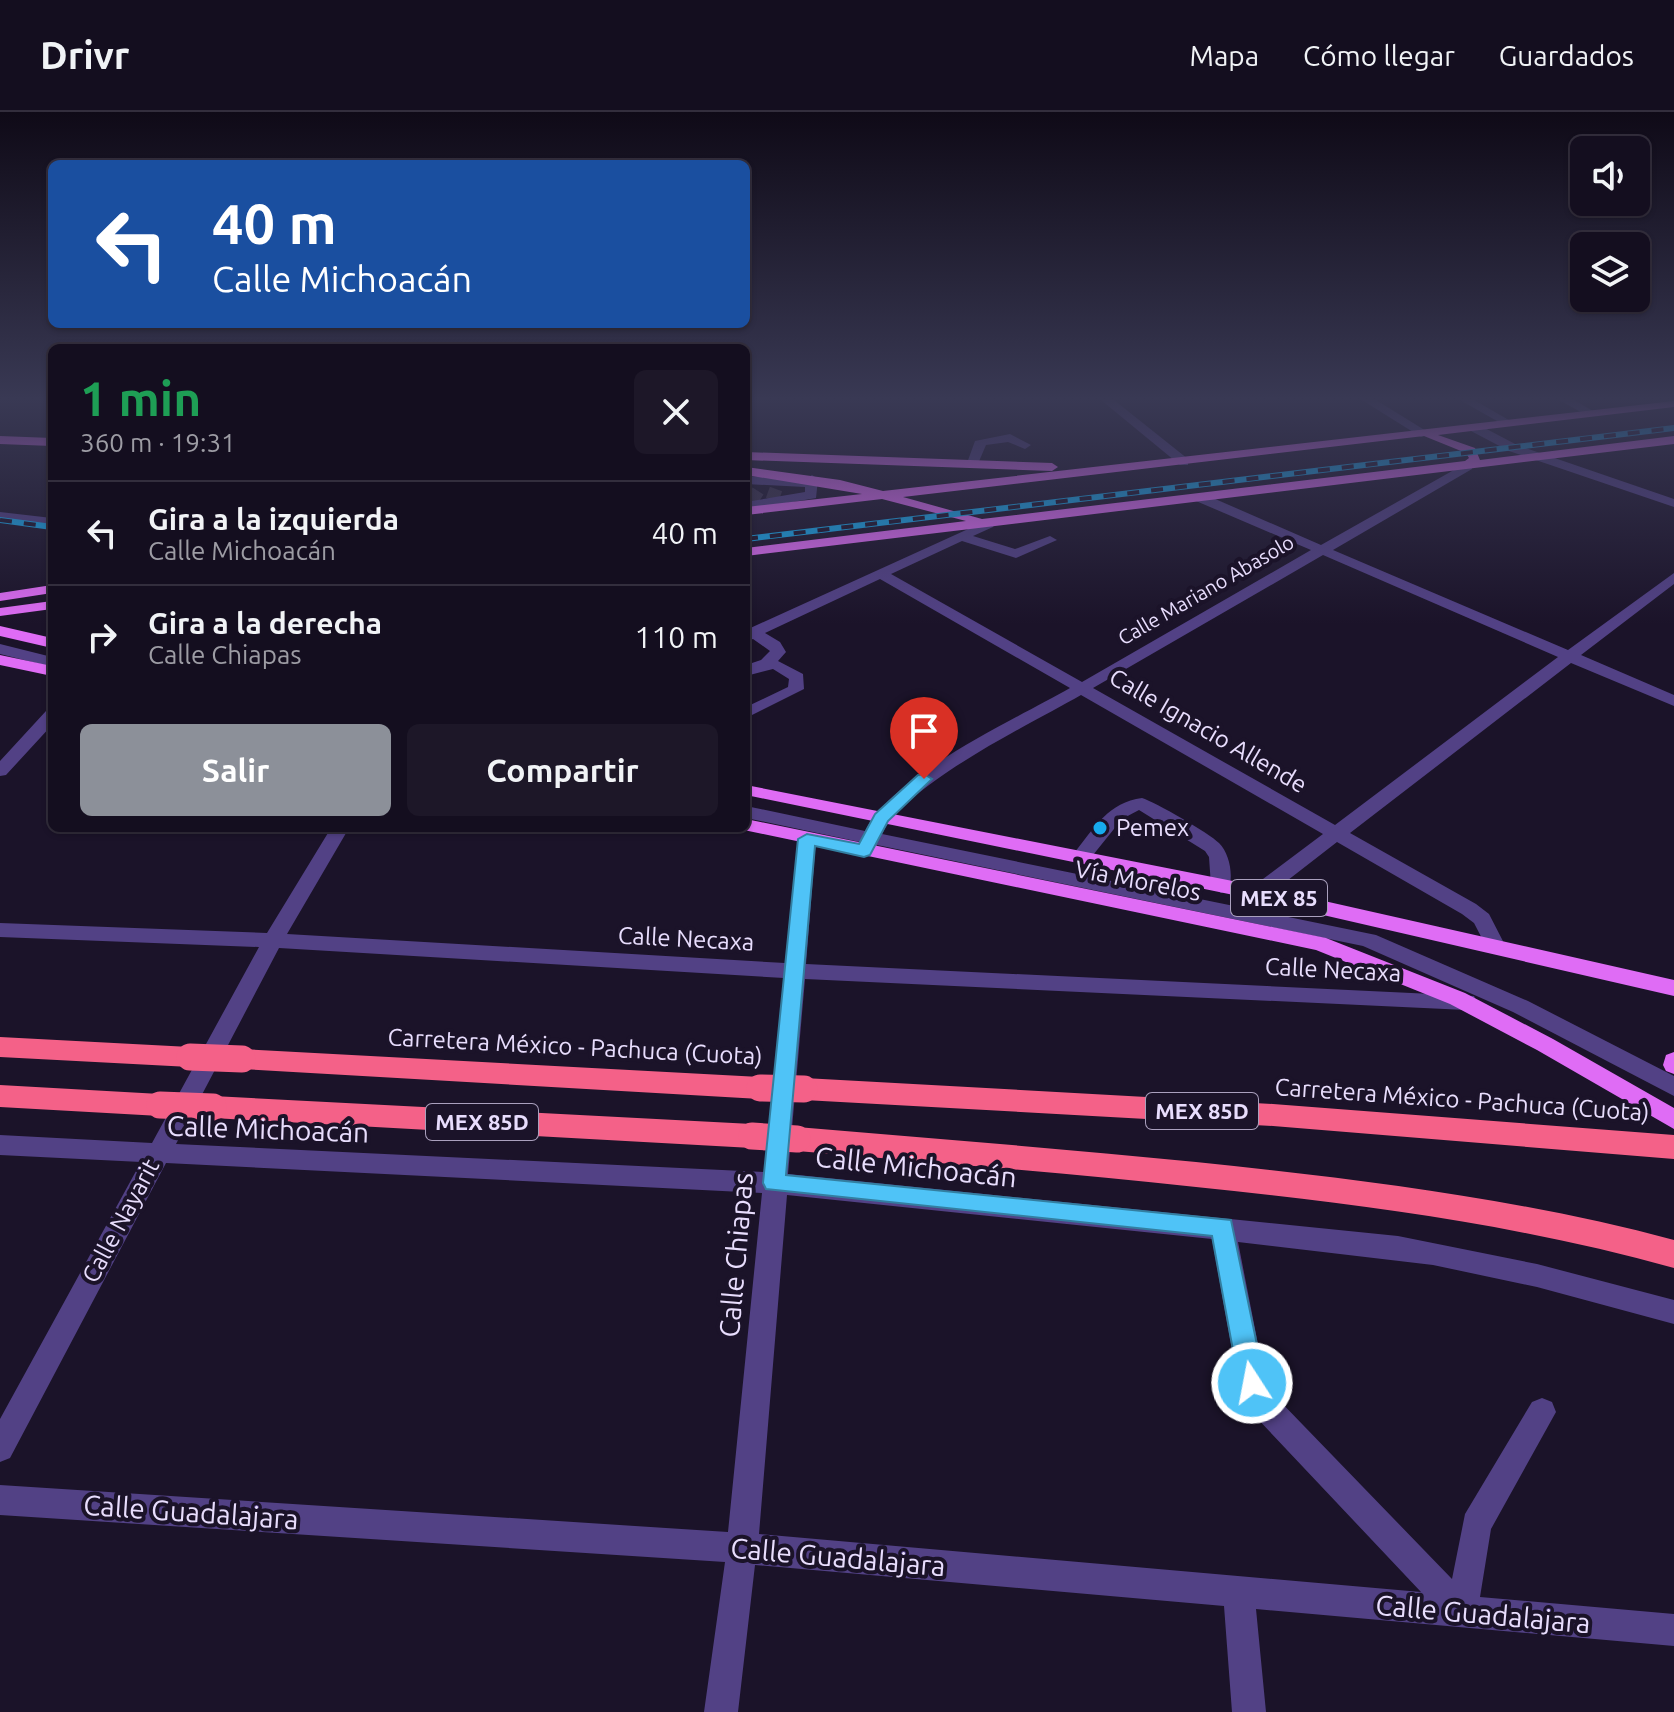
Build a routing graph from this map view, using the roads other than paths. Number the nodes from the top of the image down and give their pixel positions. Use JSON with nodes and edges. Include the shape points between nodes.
{"nodes":[{"id":1,"x":770,"y":475,"type":"edge"},
{"id":2,"x":1074,"y":475,"type":"edge"},
{"id":3,"x":1396,"y":475,"type":"edge"},
{"id":4,"x":1453,"y":475,"type":"edge"},
{"id":5,"x":1590,"y":475,"type":"edge"},
{"id":6,"x":750,"y":481,"type":"edge"},
{"id":7,"x":812,"y":481,"type":"junction"},
{"id":8,"x":784,"y":495,"type":"junction"},
{"id":9,"x":887,"y":496,"type":"junction"},
{"id":10,"x":1201,"y":498,"type":"junction"},
{"id":11,"x":1674,"y":503,"type":"edge"},
{"id":12,"x":750,"y":506,"type":"tunnel mouth"},
{"id":13,"x":0,"y":516,"type":"edge"},
{"id":14,"x":48,"y":522,"type":"edge"},
{"id":15,"x":988,"y":524,"type":"junction"},
{"id":16,"x":960,"y":536,"type":"junction"},
{"id":17,"x":1050,"y":540,"type":"dead end"},
{"id":18,"x":1321,"y":549,"type":"junction"},
{"id":19,"x":750,"y":552,"type":"edge"},
{"id":20,"x":879,"y":573,"type":"junction"},
{"id":21,"x":1674,"y":577,"type":"edge"},
{"id":22,"x":48,"y":590,"type":"edge"},
{"id":23,"x":0,"y":597,"type":"edge"},
{"id":24,"x":48,"y":606,"type":"edge"},
{"id":25,"x":0,"y":612,"type":"edge"},
{"id":26,"x":48,"y":614,"type":"edge"},
{"id":27,"x":0,"y":631,"type":"edge"},
{"id":28,"x":750,"y":634,"type":"edge"},
{"id":29,"x":0,"y":640,"type":"edge"},
{"id":30,"x":48,"y":645,"type":"edge"},
{"id":31,"x":0,"y":649,"type":"edge"},
{"id":32,"x":1569,"y":656,"type":"junction"},
{"id":33,"x":0,"y":660,"type":"edge"},
{"id":34,"x":48,"y":661,"type":"edge"},
{"id":35,"x":768,"y":662,"type":"junction"},
{"id":36,"x":750,"y":669,"type":"edge"},
{"id":37,"x":48,"y":670,"type":"edge"},
{"id":38,"x":1082,"y":687,"type":"junction"},
{"id":39,"x":1674,"y":701,"type":"edge"},
{"id":40,"x":750,"y":711,"type":"edge"},
{"id":41,"x":48,"y":719,"type":"edge"},
{"id":42,"x":0,"y":771,"type":"edge"},
{"id":43,"x":750,"y":792,"type":"edge"},
{"id":44,"x":750,"y":804,"type":"edge"},
{"id":45,"x":750,"y":813,"type":"edge"},
{"id":46,"x":815,"y":823,"type":"junction"},
{"id":47,"x":750,"y":825,"type":"edge"},
{"id":48,"x":338,"y":832,"type":"edge"},
{"id":49,"x":1337,"y":833,"type":"junction"},
{"id":50,"x":873,"y":834,"type":"junction"},
{"id":51,"x":1082,"y":856,"type":"junction"},
{"id":52,"x":1221,"y":886,"type":"junction"},
{"id":53,"x":1258,"y":893,"type":"junction"},
{"id":54,"x":0,"y":930,"type":"edge"},
{"id":55,"x":273,"y":940,"type":"junction"},
{"id":56,"x":1496,"y":947,"type":"junction"},
{"id":57,"x":794,"y":971,"type":"junction"},
{"id":58,"x":1674,"y":988,"type":"edge"},
{"id":59,"x":1466,"y":1002,"type":"junction"},
{"id":60,"x":0,"y":1047,"type":"edge"},
{"id":61,"x":1674,"y":1087,"type":"edge"},
{"id":62,"x":0,"y":1096,"type":"edge"},
{"id":63,"x":1674,"y":1120,"type":"edge"},
{"id":64,"x":0,"y":1145,"type":"edge"},
{"id":65,"x":1674,"y":1147,"type":"edge"},
{"id":66,"x":157,"y":1154,"type":"junction"},
{"id":67,"x":774,"y":1183,"type":"junction"},
{"id":68,"x":1222,"y":1227,"type":"junction"},
{"id":69,"x":1674,"y":1254,"type":"edge"},
{"id":70,"x":1674,"y":1312,"type":"edge"},
{"id":71,"x":1542,"y":1412,"type":"dead end"},
{"id":72,"x":0,"y":1448,"type":"edge"},
{"id":73,"x":0,"y":1500,"type":"edge"},
{"id":74,"x":742,"y":1548,"type":"junction"},
{"id":75,"x":1239,"y":1594,"type":"junction"},
{"id":76,"x":1462,"y":1612,"type":"junction"},
{"id":77,"x":1674,"y":1630,"type":"edge"},
{"id":78,"x":721,"y":1712,"type":"edge"},
{"id":79,"x":1249,"y":1712,"type":"edge"}],
"edges":[{"from":1,"to":7,"type":"main road"},
{"from":2,"to":9,"type":"main road"},
{"from":3,"to":10,"type":"main road"},
{"from":4,"to":18,"type":"street","name":"Calle Mariano Abasolo"},
{"from":5,"to":11,"type":"street"},
{"from":6,"to":8,"type":"street"},
{"from":7,"to":8,"type":"street","via":[[811,495]]},
{"from":7,"to":9,"type":"main road"},
{"from":8,"to":9,"type":"main road"},
{"from":8,"to":12,"type":"street"},
{"from":9,"to":15,"type":"main road"},
{"from":10,"to":15,"type":"main road"},
{"from":10,"to":18,"type":"street"},
{"from":13,"to":14,"type":"street"},
{"from":15,"to":16,"type":"street"},
{"from":15,"to":19,"type":"main road"},
{"from":16,"to":17,"type":"street","via":[[1016,554]]},
{"from":16,"to":20,"type":"street"},
{"from":18,"to":32,"type":"street"},
{"from":18,"to":38,"type":"street","name":"Calle Mariano Abasolo"},
{"from":20,"to":28,"type":"street"},
{"from":20,"to":38,"type":"street","name":"Calle Ignacio Allende"},
{"from":21,"to":32,"type":"street"},
{"from":22,"to":23,"type":"main road"},
{"from":24,"to":25,"type":"main road"},
{"from":26,"to":30,"type":"main road","via":[[32,634]]},
{"from":27,"to":30,"type":"main road"},
{"from":28,"to":35,"type":"street","via":[[775,645],[778,652]]},
{"from":29,"to":30,"type":"street"},
{"from":31,"to":34,"type":"street"},
{"from":32,"to":39,"type":"street"},
{"from":32,"to":49,"type":"street"},
{"from":33,"to":37,"type":"main road"},
{"from":35,"to":36,"type":"street"},
{"from":35,"to":40,"type":"street","via":[[797,677],[796,689]]},
{"from":38,"to":49,"type":"street","name":"Calle Ignacio Allende"},
{"from":38,"to":50,"type":"street","name":"Calle Mariano Abasolo","via":[[924,779]]},
{"from":41,"to":42,"type":"street"},
{"from":43,"to":46,"type":"main road"},
{"from":44,"to":46,"type":"street"},
{"from":45,"to":46,"type":"street"},
{"from":46,"to":47,"type":"main road"},
{"from":46,"to":50,"type":"street"},
{"from":46,"to":57,"type":"street","name":"Calle Chiapas"},
{"from":48,"to":55,"type":"street","name":"Calle Nayarit"},
{"from":49,"to":53,"type":"street"},
{"from":49,"to":56,"type":"street","name":"Calle Ignacio Allende","via":[[1469,909],[1482,919]]},
{"from":50,"to":51,"type":"main road","name":"Vía Morelos","number":"MEX 85"},
{"from":50,"to":59,"type":"main road","name":"Vía Morelos","number":"MEX 85","via":[[1319,943]]},
{"from":50,"to":61,"type":"street","via":[[1347,934],[1515,1003]]},
{"from":51,"to":52,"type":"main road","name":"Vía Morelos","number":"MEX 85"},
{"from":51,"to":52,"type":"street","via":[[1120,811],[1142,804],[1212,847],[1219,857]]},
{"from":52,"to":53,"type":"main road","name":"Vía Morelos","number":"MEX 85"},
{"from":53,"to":56,"type":"main road","name":"Vía Morelos","number":"MEX 85"},
{"from":54,"to":55,"type":"street","name":"Calle Necaxa"},
{"from":55,"to":57,"type":"street","name":"Calle Necaxa"},
{"from":55,"to":66,"type":"street","name":"Calle Nayarit"},
{"from":56,"to":58,"type":"main road","name":"Vía Morelos","number":"MEX 85"},
{"from":57,"to":59,"type":"street","name":"Calle Necaxa"},
{"from":57,"to":67,"type":"street","name":"Calle Chiapas"},
{"from":59,"to":63,"type":"main road","name":"Vía Morelos","number":"MEX 85","via":[[1544,1041]]},
{"from":60,"to":65,"type":"highway","name":"Carretera México - Pachuca (Cuota)","number":"MEX 85D","bridge":true,"via":[[1273,1115]]},
{"from":62,"to":69,"type":"highway","number":"MEX 85D","bridge":true,"via":[[752,1136],[1076,1162],[1399,1198],[1573,1227]]},
{"from":64,"to":66,"type":"street","name":"Calle Michoacán"},
{"from":66,"to":67,"type":"street","name":"Calle Michoacán"},
{"from":66,"to":72,"type":"street","name":"Calle Nayarit"},
{"from":67,"to":68,"type":"street","name":"Calle Michoacán"},
{"from":67,"to":74,"type":"street","name":"Calle Chiapas"},
{"from":68,"to":70,"type":"street","name":"Calle Michoacán","via":[[1486,1262]]},
{"from":68,"to":76,"type":"street","via":[[1252,1383],[1264,1405]]},
{"from":71,"to":76,"type":"street","via":[[1476,1525]]},
{"from":73,"to":74,"type":"street","name":"Calle Guadalajara"},
{"from":74,"to":75,"type":"street","name":"Calle Guadalajara"},
{"from":74,"to":78,"type":"street","name":"Calle Chiapas"},
{"from":75,"to":76,"type":"street","name":"Calle Guadalajara"},
{"from":75,"to":79,"type":"street"},
{"from":76,"to":77,"type":"street","name":"Calle Guadalajara"}]}
